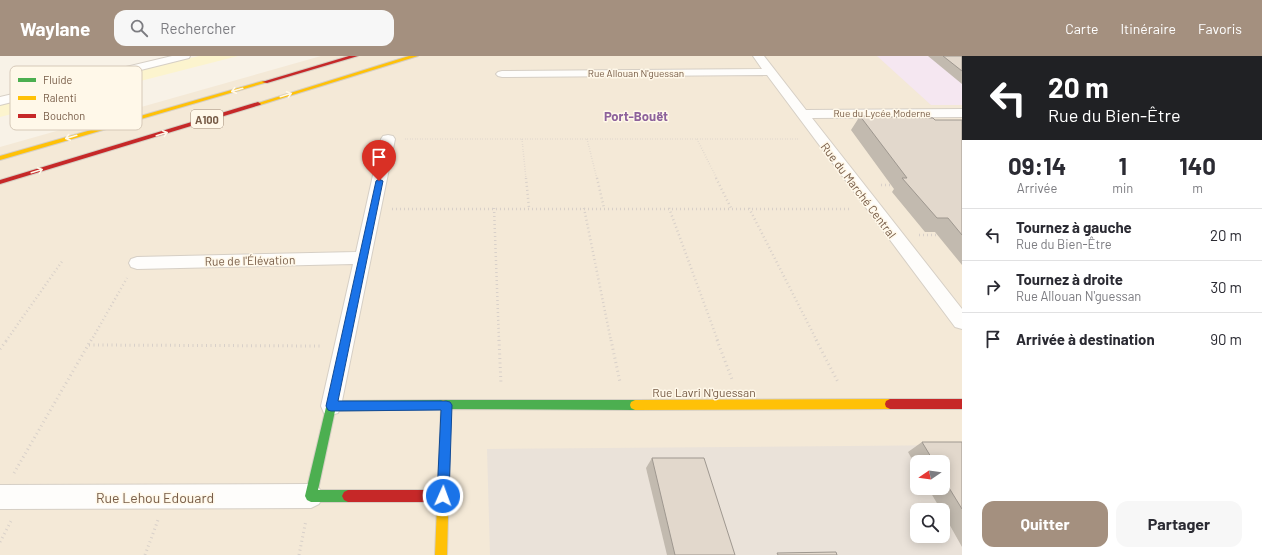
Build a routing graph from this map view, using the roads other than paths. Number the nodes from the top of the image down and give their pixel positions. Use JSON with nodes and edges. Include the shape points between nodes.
{"nodes":[{"id":1,"x":184,"y":56,"type":"edge"},
{"id":2,"x":355,"y":56,"type":"edge"},
{"id":3,"x":415,"y":56,"type":"edge"},
{"id":4,"x":758,"y":56,"type":"edge"},
{"id":5,"x":142,"y":66,"type":"edge"},
{"id":6,"x":771,"y":72,"type":"junction"},
{"id":7,"x":502,"y":74,"type":"dead end"},
{"id":8,"x":10,"y":99,"type":"edge"},
{"id":9,"x":0,"y":101,"type":"edge"},
{"id":10,"x":962,"y":113,"type":"edge"},
{"id":11,"x":802,"y":114,"type":"junction"},
{"id":12,"x":142,"y":117,"type":"edge"},
{"id":13,"x":97,"y":130,"type":"edge"},
{"id":14,"x":388,"y":139,"type":"road end"},
{"id":15,"x":0,"y":158,"type":"edge"},
{"id":16,"x":0,"y":182,"type":"edge"},
{"id":17,"x":363,"y":258,"type":"junction"},
{"id":18,"x":137,"y":262,"type":"road end"},
{"id":19,"x":962,"y":322,"type":"edge"},
{"id":20,"x":962,"y":404,"type":"edge"},
{"id":21,"x":446,"y":405,"type":"junction"},
{"id":22,"x":331,"y":406,"type":"junction"},
{"id":23,"x":311,"y":496,"type":"junction"},
{"id":24,"x":443,"y":496,"type":"junction"},
{"id":25,"x":0,"y":497,"type":"edge"},
{"id":26,"x":440,"y":555,"type":"edge"}],
"edges":[{"from":1,"to":5,"type":"street"},
{"from":2,"to":12,"type":"main road","number":"A100","one_way":true},
{"from":16,"to":3,"type":"main road","number":"A100","one_way":true},
{"from":4,"to":6,"type":"street","name":"Rue du Marché Central"},
{"from":6,"to":7,"type":"street","name":"Rue Allouan N'guessan"},
{"from":6,"to":11,"type":"street","name":"Rue du Marché Central"},
{"from":8,"to":9,"type":"street"},
{"from":10,"to":11,"type":"street","name":"Rue du Lycée Moderne"},
{"from":11,"to":19,"type":"street","name":"Rue du Marché Central"},
{"from":13,"to":15,"type":"main road","number":"A100","one_way":true},
{"from":14,"to":17,"type":"street"},
{"from":17,"to":18,"type":"street","name":"Rue de l'Élévation"},
{"from":17,"to":22,"type":"street"},
{"from":20,"to":21,"type":"main road","name":"Rue Lavri N'guessan"},
{"from":21,"to":22,"type":"main road","name":"Rue Lavri N'guessan"},
{"from":21,"to":24,"type":"main road"},
{"from":22,"to":23,"type":"main road"},
{"from":23,"to":24,"type":"main road"},
{"from":23,"to":25,"type":"street","name":"Rue Lehou Edouard"},
{"from":24,"to":26,"type":"main road"}]}
